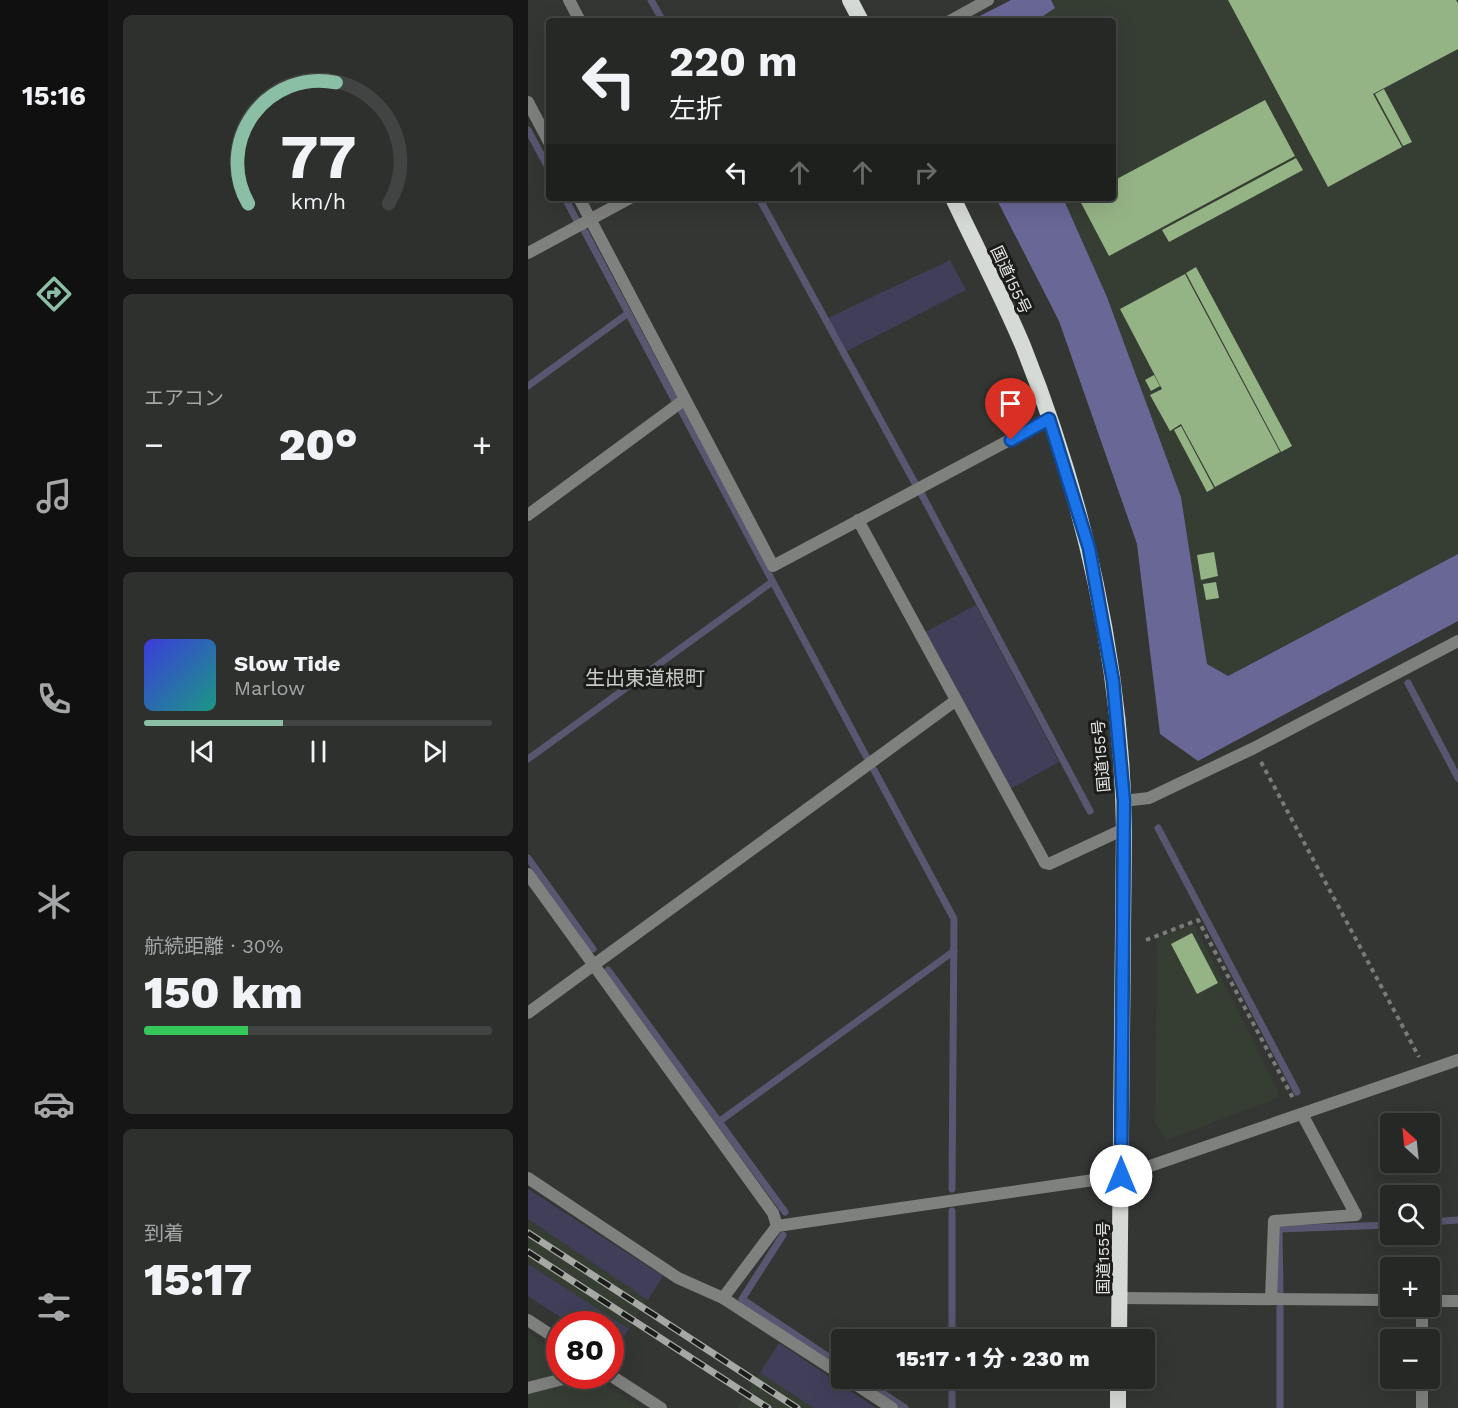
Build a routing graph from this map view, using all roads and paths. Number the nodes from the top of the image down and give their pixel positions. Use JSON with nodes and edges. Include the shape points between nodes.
{"nodes":[{"id":1,"x":569,"y":0,"type":"edge"},
{"id":2,"x":850,"y":0,"type":"edge"},
{"id":3,"x":988,"y":0,"type":"edge"},
{"id":4,"x":578,"y":18,"type":"edge"},
{"id":5,"x":859,"y":18,"type":"edge"},
{"id":6,"x":955,"y":18,"type":"edge"},
{"id":7,"x":528,"y":102,"type":"edge"},
{"id":8,"x":546,"y":136,"type":"edge"},
{"id":9,"x":581,"y":201,"type":"edge"},
{"id":10,"x":624,"y":201,"type":"edge"},
{"id":11,"x":954,"y":201,"type":"edge"},
{"id":12,"x":590,"y":219,"type":"junction"},
{"id":13,"x":528,"y":253,"type":"edge"},
{"id":14,"x":684,"y":400,"type":"junction"},
{"id":15,"x":1049,"y":419,"type":"junction"},
{"id":16,"x":528,"y":515,"type":"edge"},
{"id":17,"x":858,"y":520,"type":"junction"},
{"id":18,"x":1458,"y":641,"type":"edge"},
{"id":19,"x":955,"y":701,"type":"junction"},
{"id":20,"x":1254,"y":748,"type":"junction"},
{"id":21,"x":1124,"y":801,"type":"junction"},
{"id":22,"x":1124,"y":829,"type":"junction"},
{"id":23,"x":528,"y":874,"type":"edge"},
{"id":24,"x":1146,"y":940,"type":"dead end"},
{"id":25,"x":594,"y":965,"type":"junction"},
{"id":26,"x":528,"y":1013,"type":"edge"},
{"id":27,"x":1458,"y":1060,"type":"edge"},
{"id":28,"x":1426,"y":1071,"type":"junction"},
{"id":29,"x":1302,"y":1114,"type":"junction"},
{"id":30,"x":1121,"y":1176,"type":"junction"},
{"id":31,"x":528,"y":1178,"type":"edge"},
{"id":32,"x":777,"y":1226,"type":"junction"},
{"id":33,"x":723,"y":1298,"type":"junction"},
{"id":34,"x":1120,"y":1298,"type":"junction"},
{"id":35,"x":1271,"y":1299,"type":"junction"},
{"id":36,"x":1380,"y":1300,"type":"edge"},
{"id":37,"x":1440,"y":1301,"type":"edge"},
{"id":38,"x":1458,"y":1301,"type":"edge"},
{"id":39,"x":528,"y":1320,"type":"edge"},
{"id":40,"x":1119,"y":1329,"type":"edge"},
{"id":41,"x":546,"y":1332,"type":"edge"},
{"id":42,"x":831,"y":1368,"type":"edge"},
{"id":43,"x":546,"y":1383,"type":"edge"},
{"id":44,"x":624,"y":1385,"type":"edge"},
{"id":45,"x":528,"y":1388,"type":"edge"},
{"id":46,"x":863,"y":1389,"type":"edge"},
{"id":47,"x":1118,"y":1389,"type":"edge"},
{"id":48,"x":1422,"y":1389,"type":"edge"},
{"id":49,"x":657,"y":1407,"type":"edge"},
{"id":50,"x":892,"y":1408,"type":"edge"},
{"id":51,"x":1118,"y":1408,"type":"edge"},
{"id":52,"x":1422,"y":1408,"type":"edge"}],
"edges":[{"from":1,"to":4,"type":"street"},
{"from":2,"to":5,"type":"highway"},
{"from":3,"to":6,"type":"street"},
{"from":7,"to":8,"type":"street"},
{"from":9,"to":12,"type":"street"},
{"from":10,"to":12,"type":"street"},
{"from":11,"to":15,"type":"highway","name":"国道155号","via":[[1022,345]]},
{"from":12,"to":13,"type":"street"},
{"from":12,"to":14,"type":"street"},
{"from":14,"to":16,"type":"street"},
{"from":14,"to":17,"type":"street","via":[[773,566]]},
{"from":15,"to":17,"type":"street"},
{"from":15,"to":21,"type":"highway","name":"国道155号","via":[[1089,548],[1113,681]]},
{"from":17,"to":19,"type":"street"},
{"from":18,"to":20,"type":"street"},
{"from":19,"to":22,"type":"street","via":[[1045,863]]},
{"from":19,"to":25,"type":"street"},
{"from":20,"to":21,"type":"street","via":[[1149,798]]},
{"from":20,"to":28,"type":"path"},
{"from":21,"to":22,"type":"highway","name":"国道155号"},
{"from":22,"to":30,"type":"highway","name":"国道155号"},
{"from":23,"to":25,"type":"street"},
{"from":24,"to":29,"type":"path","via":[[1198,920]]},
{"from":25,"to":26,"type":"street"},
{"from":25,"to":32,"type":"street","via":[[773,1213]]},
{"from":27,"to":28,"type":"street"},
{"from":28,"to":29,"type":"street"},
{"from":29,"to":30,"type":"street"},
{"from":29,"to":35,"type":"street","via":[[1356,1215],[1274,1221]]},
{"from":30,"to":32,"type":"street"},
{"from":30,"to":34,"type":"highway","name":"国道155号"},
{"from":31,"to":33,"type":"street","via":[[678,1278]]},
{"from":32,"to":33,"type":"street"},
{"from":33,"to":42,"type":"street"},
{"from":34,"to":35,"type":"street"},
{"from":34,"to":40,"type":"highway","name":"国道155号"},
{"from":35,"to":36,"type":"street"},
{"from":37,"to":38,"type":"street"},
{"from":39,"to":41,"type":"street"},
{"from":43,"to":45,"type":"street"},
{"from":44,"to":49,"type":"street"},
{"from":46,"to":50,"type":"street"},
{"from":47,"to":51,"type":"highway"},
{"from":48,"to":52,"type":"street"}]}
